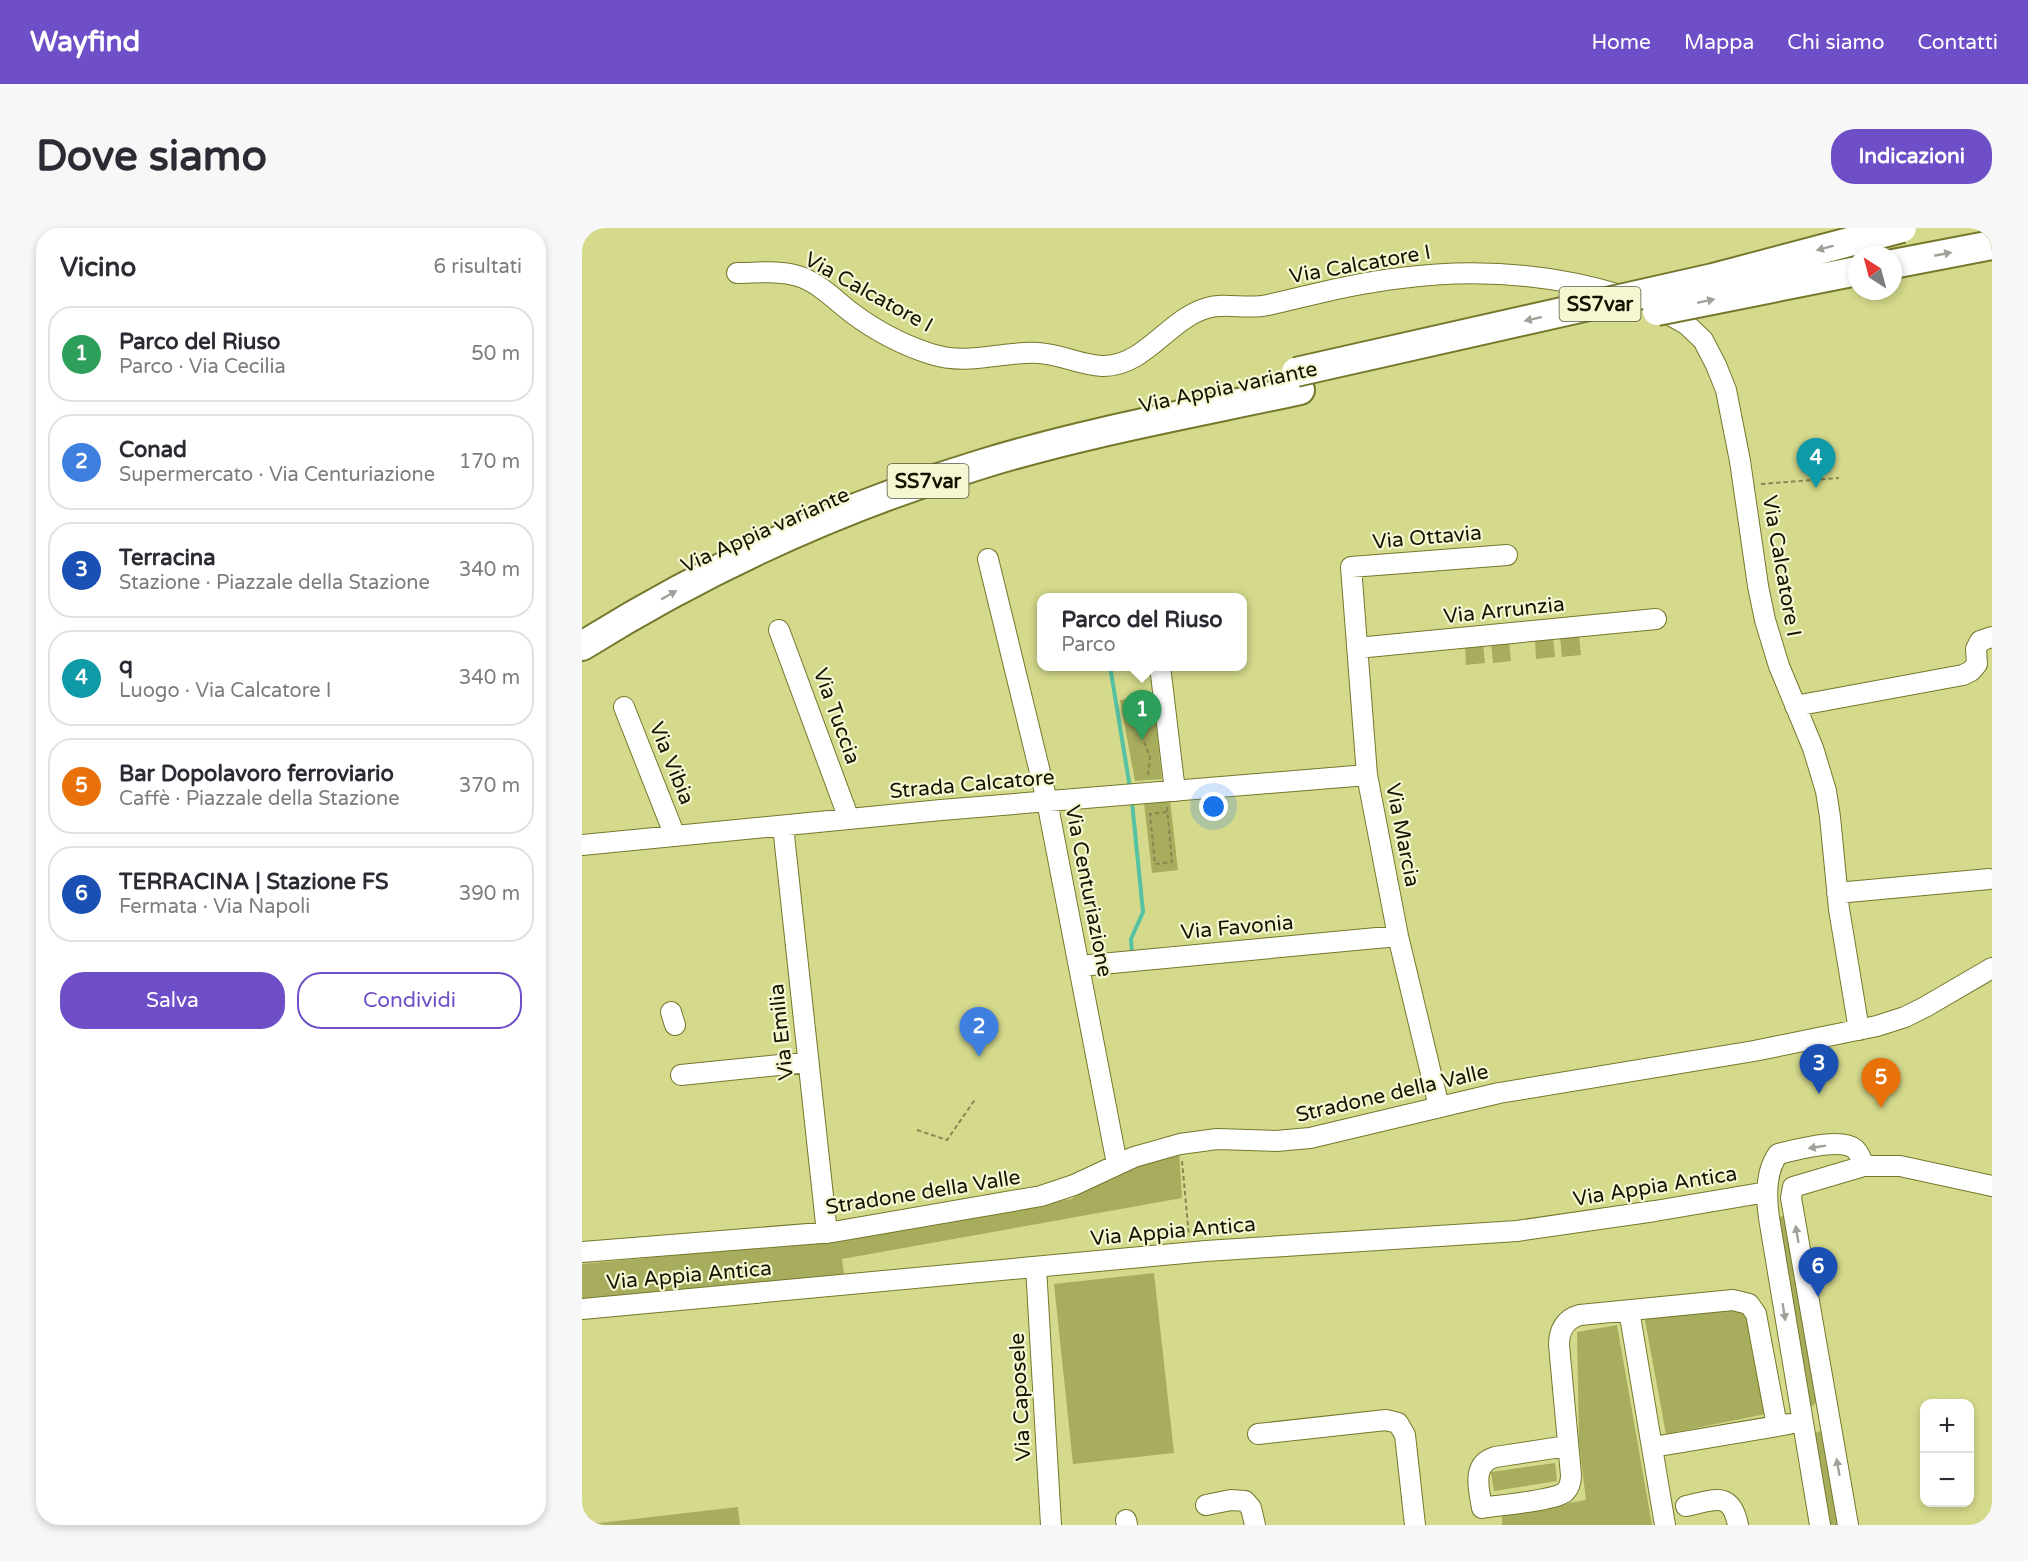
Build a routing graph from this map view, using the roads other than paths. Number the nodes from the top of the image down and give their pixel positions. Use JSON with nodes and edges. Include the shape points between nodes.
{"nodes":[{"id":1,"x":1902,"y":228,"type":"edge"},
{"id":2,"x":1992,"y":245,"type":"edge"},
{"id":3,"x":1902,"y":262,"type":"edge"},
{"id":4,"x":737,"y":273,"type":"dead end"},
{"id":5,"x":1848,"y":273,"type":"edge"},
{"id":6,"x":1298,"y":381,"type":"junction"},
{"id":7,"x":1507,"y":555,"type":"dead end"},
{"id":8,"x":988,"y":559,"type":"dead end"},
{"id":9,"x":1351,"y":567,"type":"joint"},
{"id":10,"x":1656,"y":619,"type":"dead end"},
{"id":11,"x":582,"y":625,"type":"edge"},
{"id":12,"x":779,"y":630,"type":"dead end"},
{"id":13,"x":1992,"y":637,"type":"edge"},
{"id":14,"x":582,"y":646,"type":"edge"},
{"id":15,"x":1357,"y":648,"type":"junction"},
{"id":16,"x":1161,"y":671,"type":"edge"},
{"id":17,"x":1795,"y":706,"type":"junction"},
{"id":18,"x":624,"y":707,"type":"dead end"},
{"id":19,"x":1366,"y":775,"type":"junction"},
{"id":20,"x":1150,"y":793,"type":"junction"},
{"id":21,"x":1047,"y":801,"type":"junction"},
{"id":22,"x":849,"y":819,"type":"junction"},
{"id":23,"x":783,"y":826,"type":"junction"},
{"id":24,"x":675,"y":836,"type":"junction"},
{"id":25,"x":582,"y":845,"type":"edge"},
{"id":26,"x":1989,"y":879,"type":"dead end"},
{"id":27,"x":1837,"y":892,"type":"junction"},
{"id":28,"x":1398,"y":936,"type":"junction"},
{"id":29,"x":1080,"y":966,"type":"junction"},
{"id":30,"x":1992,"y":968,"type":"edge"},
{"id":31,"x":1859,"y":1030,"type":"junction"},
{"id":32,"x":808,"y":1062,"type":"junction"},
{"id":33,"x":681,"y":1075,"type":"dead end"},
{"id":34,"x":1439,"y":1107,"type":"junction"},
{"id":35,"x":1117,"y":1164,"type":"junction"},
{"id":36,"x":1864,"y":1167,"type":"junction"},
{"id":37,"x":1992,"y":1186,"type":"edge"},
{"id":38,"x":1767,"y":1192,"type":"junction"},
{"id":39,"x":826,"y":1233,"type":"junction"},
{"id":40,"x":582,"y":1252,"type":"edge"},
{"id":41,"x":1036,"y":1267,"type":"junction"},
{"id":42,"x":582,"y":1309,"type":"edge"},
{"id":43,"x":1629,"y":1310,"type":"junction"},
{"id":44,"x":1829,"y":1418,"type":"junction"},
{"id":45,"x":1802,"y":1422,"type":"junction"},
{"id":46,"x":1777,"y":1426,"type":"junction"},
{"id":47,"x":1258,"y":1434,"type":"dead end"},
{"id":48,"x":1567,"y":1446,"type":"junction"},
{"id":49,"x":1653,"y":1447,"type":"junction"},
{"id":50,"x":1206,"y":1505,"type":"dead end"},
{"id":51,"x":1686,"y":1506,"type":"dead end"},
{"id":52,"x":1482,"y":1516,"type":"edge"},
{"id":53,"x":1051,"y":1525,"type":"edge"},
{"id":54,"x":1255,"y":1525,"type":"edge"},
{"id":55,"x":1415,"y":1525,"type":"edge"},
{"id":56,"x":1665,"y":1525,"type":"edge"},
{"id":57,"x":1738,"y":1525,"type":"edge"},
{"id":58,"x":1820,"y":1525,"type":"edge"},
{"id":59,"x":1848,"y":1525,"type":"edge"}],
"edges":[{"from":1,"to":6,"type":"highway","name":"Via Appia variante","number":"SS7var","one_way":true,"bridge":true},
{"from":3,"to":2,"type":"highway","one_way":true},
{"from":4,"to":17,"type":"street","name":"Via Calcatore I","via":[[785,273],[803,278],[884,333],[939,356],[967,360],[1046,353],[1103,366],[1135,357],[1180,321],[1209,307],[1256,307],[1399,278],[1489,273],[1534,278],[1600,289],[1666,312],[1703,340],[1726,390],[1765,620]]},
{"from":6,"to":5,"type":"highway","name":"Via Appia variante","number":"SS7var","one_way":true,"bridge":true},
{"from":6,"to":11,"type":"highway","name":"Via Appia variante","number":"SS7var","via":[[1030,433],[875,482],[727,543]]},
{"from":14,"to":6,"type":"highway","name":"Via Appia variante","number":"SS7var","one_way":true,"via":[[746,555],[897,492],[1051,445]]},
{"from":7,"to":9,"type":"street","name":"Via Ottavia"},
{"from":8,"to":21,"type":"street","name":"Via Centuriazione"},
{"from":9,"to":15,"type":"street","name":"Via Marcia"},
{"from":10,"to":15,"type":"street","name":"Via Arrunzia"},
{"from":12,"to":22,"type":"street","name":"Via Tuccia"},
{"from":13,"to":17,"type":"street","via":[[1980,641],[1977,664],[1963,675]]},
{"from":15,"to":19,"type":"street","name":"Via Marcia"},
{"from":16,"to":20,"type":"street","via":[[1166,714]]},
{"from":17,"to":27,"type":"street","name":"Via Calcatore I","via":[[1826,791]]},
{"from":18,"to":24,"type":"street","name":"Via Vibia"},
{"from":19,"to":20,"type":"street","name":"Strada Calcatore"},
{"from":19,"to":28,"type":"street","name":"Via Marcia"},
{"from":20,"to":21,"type":"street","name":"Strada Calcatore"},
{"from":21,"to":22,"type":"street","name":"Strada Calcatore"},
{"from":21,"to":29,"type":"street","name":"Via Centuriazione"},
{"from":22,"to":23,"type":"street","name":"Strada Calcatore"},
{"from":23,"to":24,"type":"street","name":"Strada Calcatore"},
{"from":23,"to":32,"type":"street","name":"Via Emilia"},
{"from":24,"to":25,"type":"street","name":"Strada Calcatore"},
{"from":26,"to":27,"type":"street"},
{"from":27,"to":31,"type":"street","name":"Via Calcatore I"},
{"from":28,"to":29,"type":"street","name":"Via Favonia"},
{"from":28,"to":34,"type":"street","name":"Via Marcia"},
{"from":29,"to":35,"type":"street","name":"Via Centuriazione"},
{"from":30,"to":31,"type":"street","name":"Stradone della Valle","via":[[1914,1012]]},
{"from":31,"to":34,"type":"street","name":"Stradone della Valle","via":[[1531,1087]]},
{"from":32,"to":33,"type":"street"},
{"from":32,"to":39,"type":"street","name":"Via Emilia"},
{"from":34,"to":35,"type":"street","name":"Stradone della Valle","via":[[1310,1138],[1217,1139],[1180,1144]]},
{"from":35,"to":39,"type":"street","name":"Stradone della Valle","via":[[1041,1196]]},
{"from":36,"to":37,"type":"street","via":[[1900,1166]]},
{"from":36,"to":38,"type":"street","one_way":true,"via":[[1853,1147],[1824,1145],[1778,1154],[1771,1164]]},
{"from":44,"to":36,"type":"street","one_way":true,"via":[[1791,1198],[1793,1187]]},
{"from":38,"to":41,"type":"street","name":"Via Appia Antica","via":[[1529,1229],[1191,1252]]},
{"from":38,"to":45,"type":"street","one_way":true},
{"from":39,"to":40,"type":"street","name":"Stradone della Valle"},
{"from":41,"to":42,"type":"street","name":"Via Appia Antica"},
{"from":41,"to":53,"type":"street","name":"Via Caposele"},
{"from":43,"to":46,"type":"street","via":[[1733,1300],[1749,1304],[1758,1319]]},
{"from":43,"to":48,"type":"street","via":[[1574,1317],[1562,1330],[1559,1345]]},
{"from":43,"to":49,"type":"street"},
{"from":44,"to":45,"type":"street"},
{"from":59,"to":44,"type":"street","one_way":true},
{"from":45,"to":46,"type":"street"},
{"from":45,"to":58,"type":"street"},
{"from":46,"to":49,"type":"street"},
{"from":47,"to":55,"type":"street","via":[[1386,1420],[1398,1423],[1405,1435]]},
{"from":48,"to":52,"type":"street","via":[[1571,1481],[1564,1492]]},
{"from":48,"to":52,"type":"street","via":[[1485,1461],[1478,1475]]},
{"from":49,"to":56,"type":"street"},
{"from":50,"to":54,"type":"street","via":[[1245,1501]]},
{"from":51,"to":57,"type":"street","via":[[1724,1500],[1735,1510]]}]}
